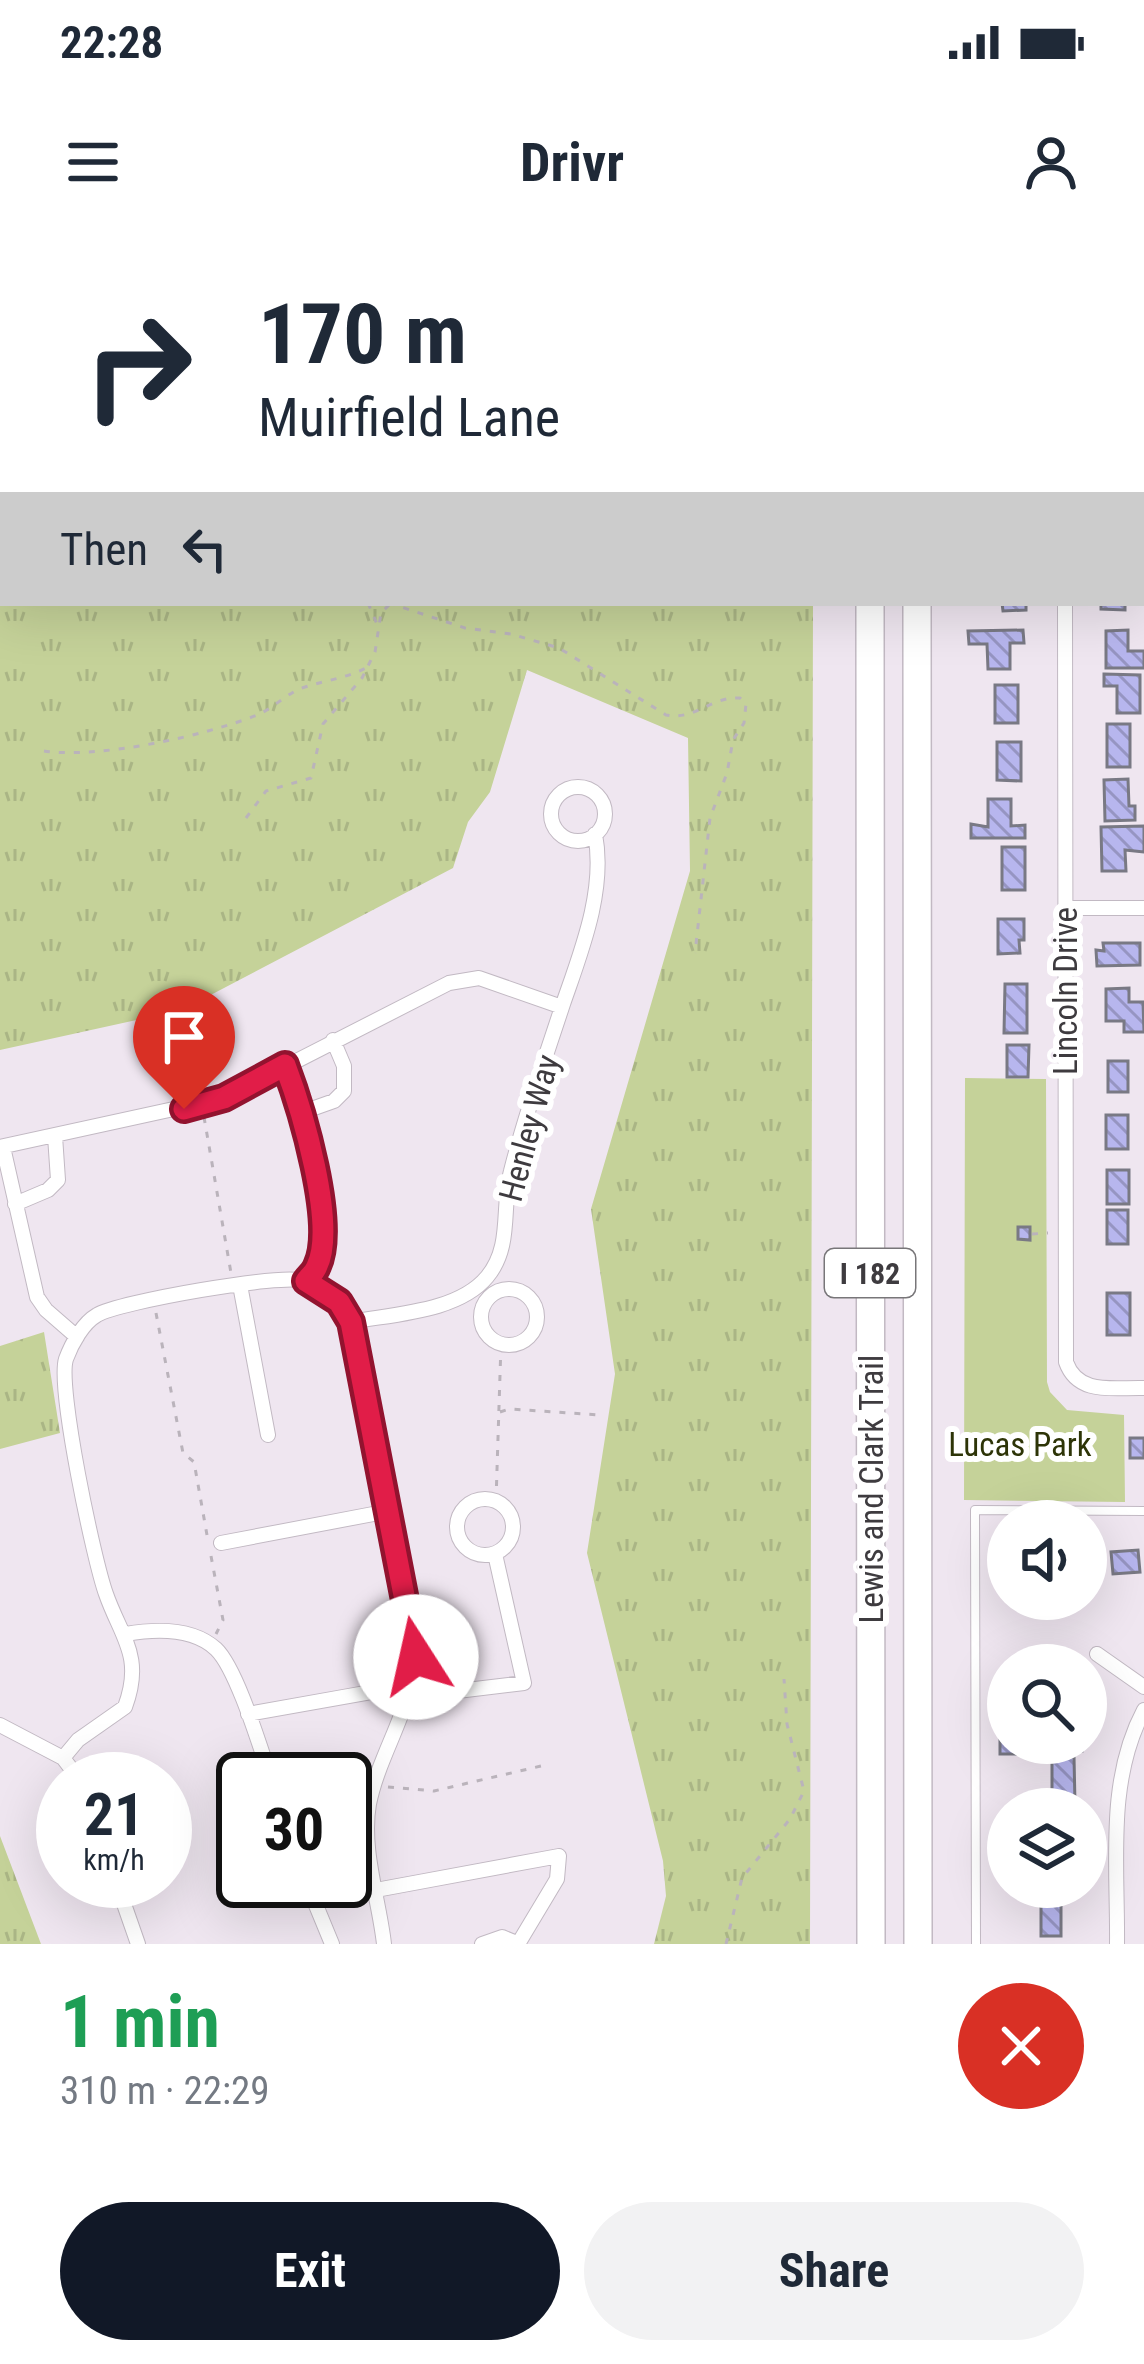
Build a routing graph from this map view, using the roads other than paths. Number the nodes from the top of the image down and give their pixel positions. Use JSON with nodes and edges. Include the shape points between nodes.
{"nodes":[{"id":1,"x":870,"y":606,"type":"edge"},
{"id":2,"x":917,"y":606,"type":"edge"},
{"id":3,"x":1064,"y":606,"type":"edge"},
{"id":4,"x":596,"y":834,"type":"junction"},
{"id":5,"x":1065,"y":908,"type":"junction"},
{"id":6,"x":1144,"y":908,"type":"edge"},
{"id":7,"x":562,"y":1007,"type":"junction"},
{"id":8,"x":333,"y":1040,"type":"junction"},
{"id":9,"x":285,"y":1065,"type":"junction"},
{"id":10,"x":302,"y":1112,"type":"junction"},
{"id":11,"x":55,"y":1136,"type":"junction"},
{"id":12,"x":2,"y":1147,"type":"edge"},
{"id":13,"x":15,"y":1204,"type":"junction"},
{"id":14,"x":306,"y":1281,"type":"junction"},
{"id":15,"x":237,"y":1286,"type":"junction"},
{"id":16,"x":482,"y":1294,"type":"junction"},
{"id":17,"x":351,"y":1322,"type":"junction"},
{"id":18,"x":77,"y":1337,"type":"junction"},
{"id":19,"x":1144,"y":1388,"type":"edge"},
{"id":20,"x":268,"y":1435,"type":"dead end"},
{"id":21,"x":389,"y":1511,"type":"junction"},
{"id":22,"x":1144,"y":1511,"type":"edge"},
{"id":23,"x":221,"y":1543,"type":"dead end"},
{"id":24,"x":495,"y":1554,"type":"junction"},
{"id":25,"x":126,"y":1634,"type":"junction"},
{"id":26,"x":1107,"y":1661,"type":"edge"},
{"id":27,"x":1144,"y":1687,"type":"edge"},
{"id":28,"x":408,"y":1697,"type":"junction"},
{"id":29,"x":1144,"y":1710,"type":"edge"},
{"id":30,"x":248,"y":1714,"type":"junction"},
{"id":31,"x":0,"y":1725,"type":"edge"},
{"id":32,"x":52,"y":1752,"type":"edge"},
{"id":33,"x":68,"y":1752,"type":"edge"},
{"id":34,"x":261,"y":1752,"type":"edge"},
{"id":35,"x":376,"y":1890,"type":"junction"},
{"id":36,"x":125,"y":1908,"type":"edge"},
{"id":37,"x":318,"y":1908,"type":"edge"},
{"id":38,"x":138,"y":1944,"type":"edge"},
{"id":39,"x":332,"y":1944,"type":"edge"},
{"id":40,"x":384,"y":1944,"type":"edge"},
{"id":41,"x":482,"y":1944,"type":"edge"},
{"id":42,"x":519,"y":1944,"type":"edge"},
{"id":43,"x":871,"y":1944,"type":"edge"},
{"id":44,"x":918,"y":1944,"type":"edge"},
{"id":45,"x":976,"y":1944,"type":"edge"},
{"id":46,"x":1117,"y":1944,"type":"edge"}],
"edges":[{"from":1,"to":43,"type":"highway","name":"Lewis and Clark Trail","number":"I 182"},
{"from":2,"to":44,"type":"highway","name":"Lewis and Clark Trail","number":"I 182"},
{"from":3,"to":5,"type":"street","name":"Lincoln Drive"},
{"from":4,"to":4,"type":"street","via":[[605,818],[596,794],[579,786],[561,792],[550,816],[558,833],[573,841]]},
{"from":4,"to":7,"type":"street","name":"Henley Way","via":[[592,907]]},
{"from":5,"to":6,"type":"street"},
{"from":5,"to":19,"type":"street","name":"Lincoln Drive","via":[[1065,1354],[1088,1387]]},
{"from":7,"to":8,"type":"street","via":[[465,979]]},
{"from":7,"to":16,"type":"street","name":"Henley Way","via":[[510,1173],[499,1259]]},
{"from":8,"to":9,"type":"street"},
{"from":8,"to":10,"type":"street","via":[[344,1091]]},
{"from":9,"to":10,"type":"street"},
{"from":9,"to":11,"type":"street","via":[[224,1098]]},
{"from":10,"to":14,"type":"street","via":[[323,1237]]},
{"from":11,"to":12,"type":"street"},
{"from":11,"to":13,"type":"street","via":[[58,1180]]},
{"from":12,"to":13,"type":"street"},
{"from":13,"to":18,"type":"street","via":[[37,1297]]},
{"from":14,"to":15,"type":"street"},
{"from":14,"to":17,"type":"street","via":[[339,1302]]},
{"from":15,"to":18,"type":"street","via":[[99,1313]]},
{"from":15,"to":20,"type":"street"},
{"from":16,"to":16,"type":"street","via":[[482,1326],[501,1344],[527,1338],[537,1322],[534,1303],[510,1288]]},
{"from":16,"to":17,"type":"street"},
{"from":17,"to":21,"type":"street"},
{"from":18,"to":25,"type":"street","via":[[64,1372],[67,1405],[96,1561]]},
{"from":21,"to":23,"type":"street"},
{"from":21,"to":28,"type":"street","via":[[415,1642]]},
{"from":22,"to":45,"type":"lane","via":[[975,1510]]},
{"from":24,"to":24,"type":"street","via":[[462,1544],[457,1527],[469,1504],[496,1501],[513,1523]]},
{"from":24,"to":28,"type":"street","via":[[524,1683]]},
{"from":25,"to":30,"type":"street","via":[[191,1635],[218,1651]]},
{"from":25,"to":33,"type":"street","via":[[125,1707]]},
{"from":26,"to":27,"type":"street"},
{"from":28,"to":30,"type":"street","via":[[371,1692]]},
{"from":28,"to":35,"type":"street","via":[[374,1784],[367,1830]]},
{"from":29,"to":46,"type":"street","via":[[1120,1775]]},
{"from":30,"to":34,"type":"street"},
{"from":31,"to":32,"type":"street"},
{"from":35,"to":40,"type":"street"},
{"from":35,"to":42,"type":"street","via":[[560,1856],[557,1880]]},
{"from":36,"to":38,"type":"street"},
{"from":37,"to":39,"type":"street"},
{"from":41,"to":42,"type":"street","via":[[502,1937]]}]}
